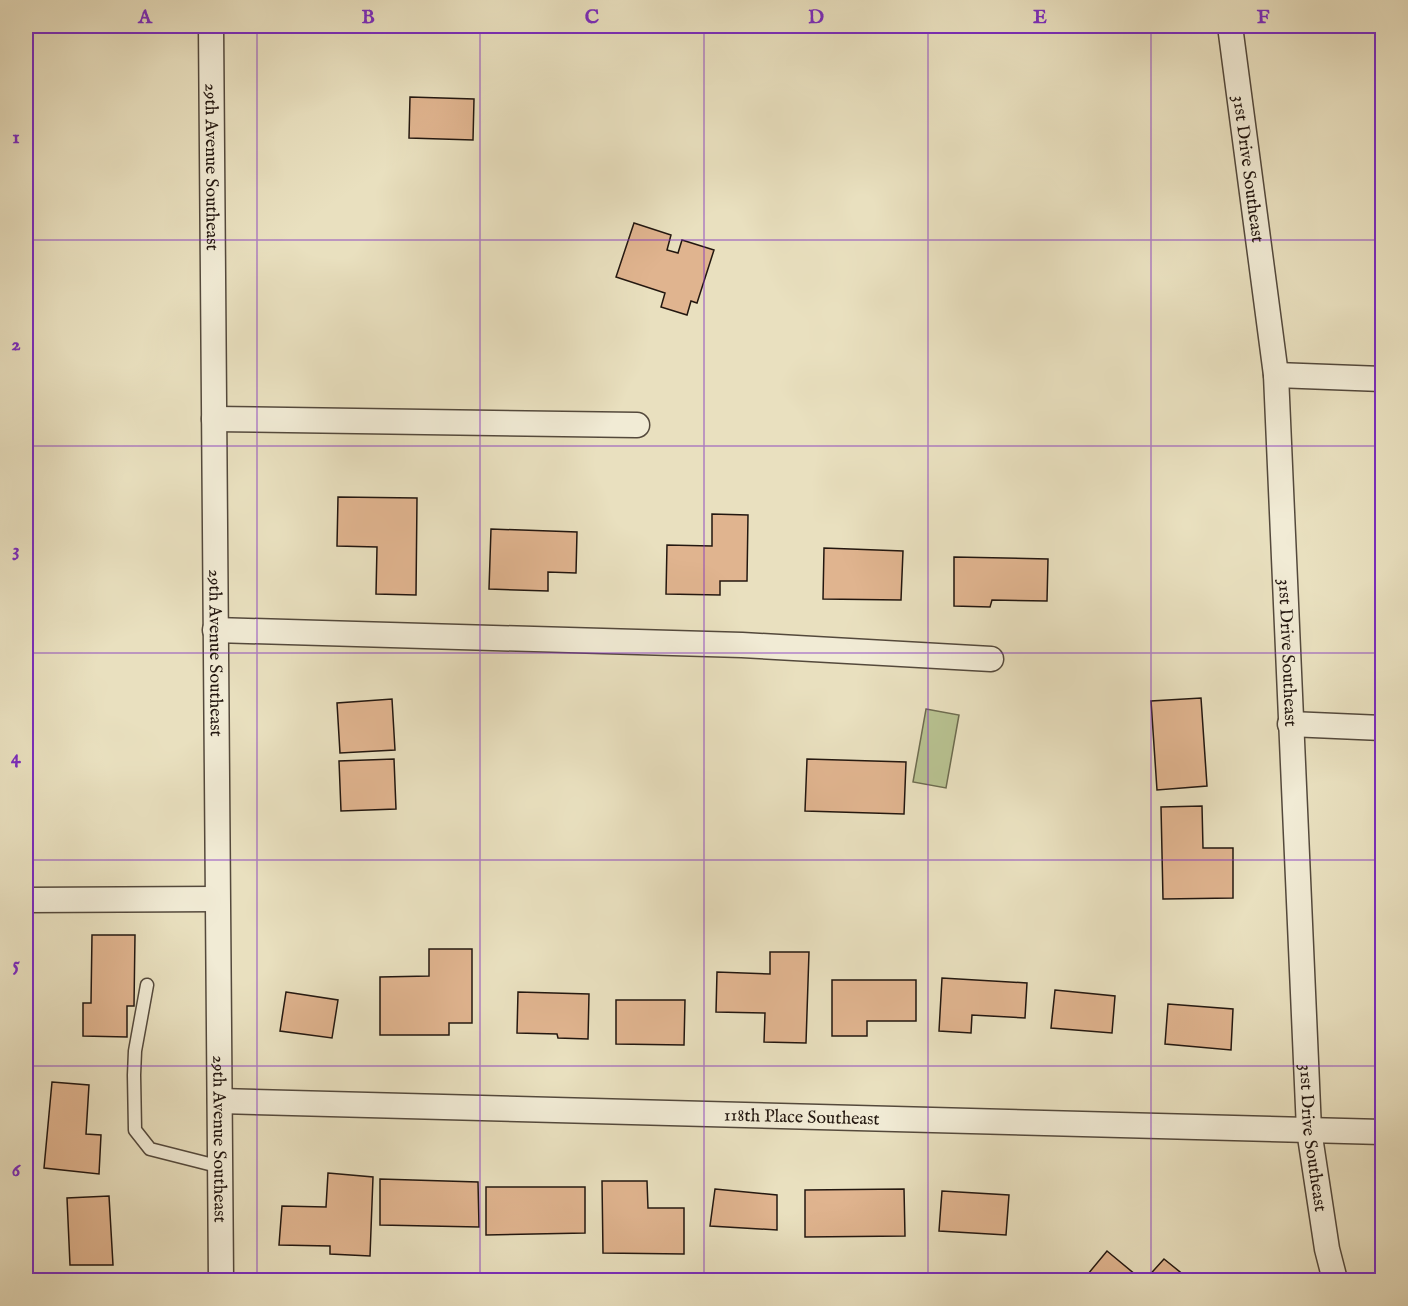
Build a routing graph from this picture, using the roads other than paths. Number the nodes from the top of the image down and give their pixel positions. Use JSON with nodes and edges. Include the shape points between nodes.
{"nodes":[{"id":1,"x":211,"y":26,"type":"edge"},
{"id":2,"x":1230,"y":26,"type":"edge"},
{"id":3,"x":1276,"y":375,"type":"junction"},
{"id":4,"x":1383,"y":379,"type":"edge"},
{"id":5,"x":214,"y":419,"type":"junction"},
{"id":6,"x":637,"y":425,"type":"dead end"},
{"id":7,"x":215,"y":630,"type":"junction"},
{"id":8,"x":991,"y":658,"type":"dead end"},
{"id":9,"x":1290,"y":724,"type":"junction"},
{"id":10,"x":1383,"y":728,"type":"edge"},
{"id":11,"x":217,"y":899,"type":"junction"},
{"id":12,"x":26,"y":900,"type":"edge"},
{"id":13,"x":147,"y":985,"type":"dead end"},
{"id":14,"x":220,"y":1101,"type":"junction"},
{"id":15,"x":1309,"y":1130,"type":"junction"},
{"id":16,"x":1383,"y":1132,"type":"edge"},
{"id":17,"x":221,"y":1167,"type":"junction"},
{"id":18,"x":221,"y":1281,"type":"edge"},
{"id":19,"x":1335,"y":1281,"type":"edge"}],
"edges":[{"from":1,"to":5,"type":"street","name":"29th Avenue Southeast"},
{"from":2,"to":3,"type":"street","name":"31st Drive Southeast"},
{"from":3,"to":4,"type":"street"},
{"from":3,"to":9,"type":"street","name":"31st Drive Southeast"},
{"from":5,"to":6,"type":"street"},
{"from":5,"to":7,"type":"street","name":"29th Avenue Southeast"},
{"from":7,"to":8,"type":"street","via":[[742,645]]},
{"from":7,"to":11,"type":"street","name":"29th Avenue Southeast"},
{"from":9,"to":10,"type":"street"},
{"from":9,"to":15,"type":"street","name":"31st Drive Southeast"},
{"from":11,"to":12,"type":"street"},
{"from":11,"to":14,"type":"street","name":"29th Avenue Southeast"},
{"from":13,"to":17,"type":"lane","via":[[135,1051],[135,1130],[150,1149]]},
{"from":14,"to":15,"type":"street","name":"118th Place Southeast"},
{"from":14,"to":17,"type":"street","name":"29th Avenue Southeast"},
{"from":15,"to":16,"type":"street","name":"118th Place Southeast"},
{"from":15,"to":19,"type":"street","name":"31st Drive Southeast"},
{"from":17,"to":18,"type":"street","name":"29th Avenue Southeast"}]}
